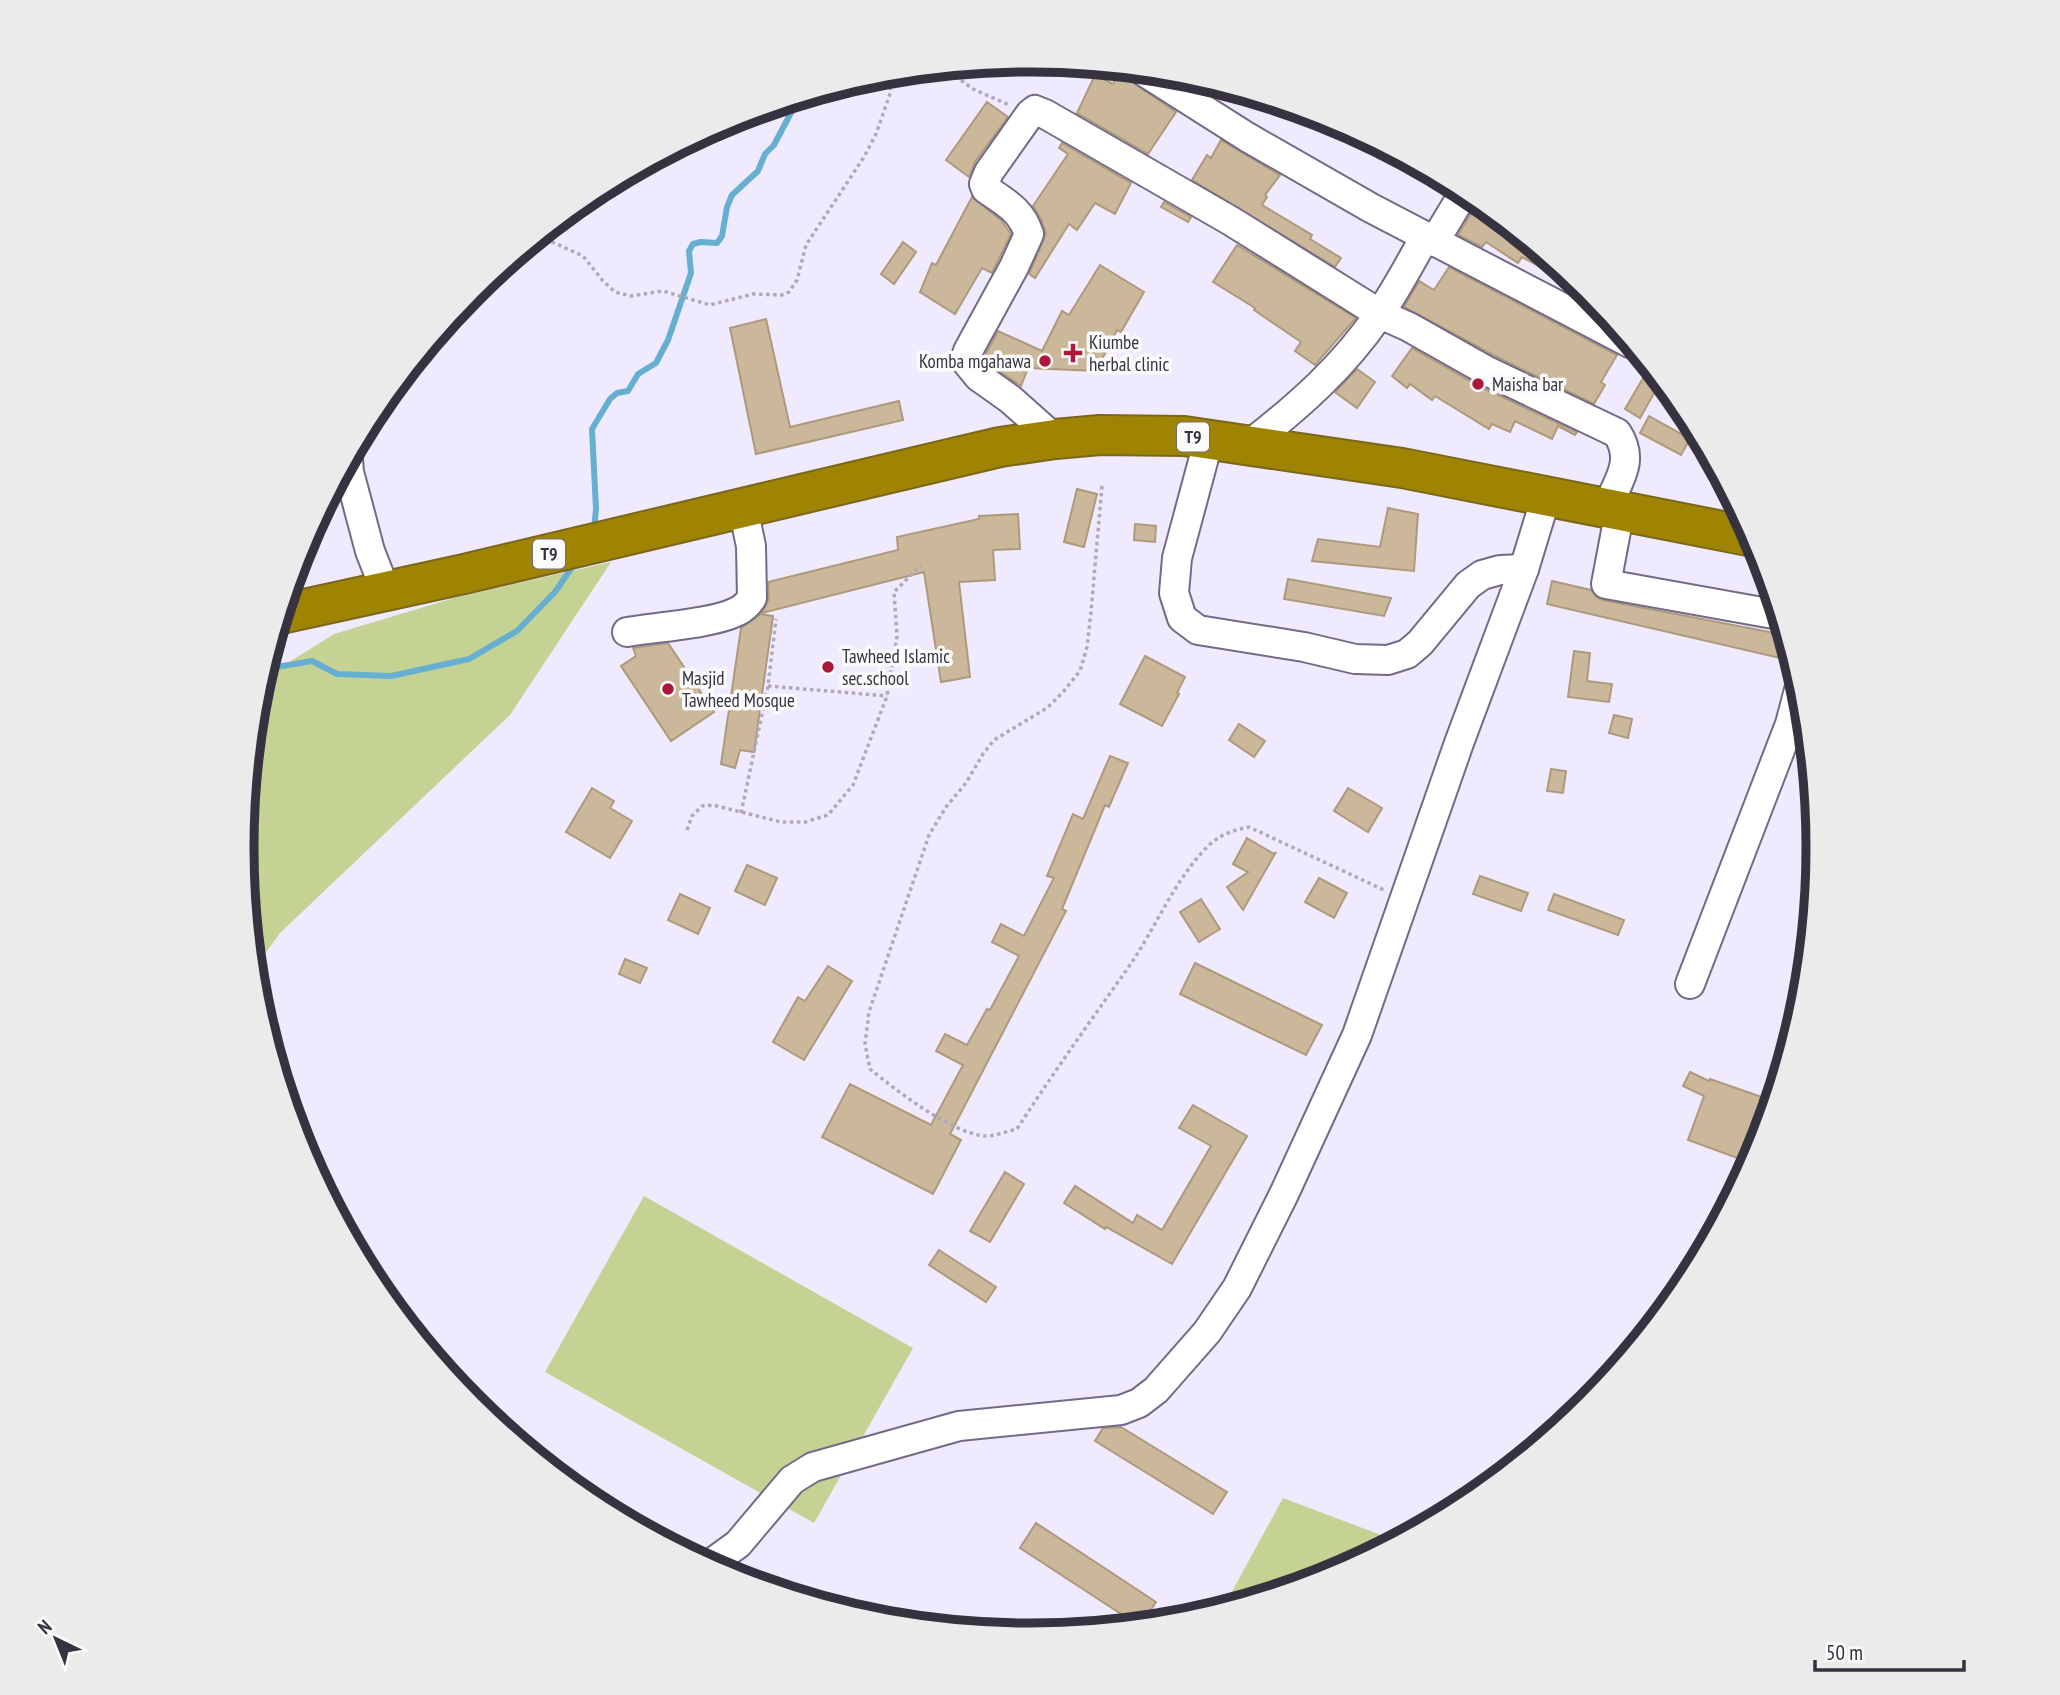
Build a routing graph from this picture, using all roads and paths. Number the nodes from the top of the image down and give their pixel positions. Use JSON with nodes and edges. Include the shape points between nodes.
{"nodes":[{"id":1,"x":954,"y":75,"type":"edge"},
{"id":2,"x":1163,"y":84,"type":"edge"},
{"id":3,"x":889,"y":85,"type":"edge"},
{"id":4,"x":1030,"y":114,"type":"junction"},
{"id":5,"x":1458,"y":200,"type":"edge"},
{"id":6,"x":1429,"y":239,"type":"junction"},
{"id":7,"x":548,"y":240,"type":"edge"},
{"id":8,"x":1380,"y":314,"type":"junction"},
{"id":9,"x":1608,"y":331,"type":"edge"},
{"id":10,"x":1055,"y":439,"type":"junction"},
{"id":11,"x":1209,"y":439,"type":"junction"},
{"id":12,"x":1250,"y":444,"type":"junction"},
{"id":13,"x":349,"y":477,"type":"edge"},
{"id":14,"x":1101,"y":486,"type":"dead end"},
{"id":15,"x":1546,"y":497,"type":"junction"},
{"id":16,"x":743,"y":508,"type":"junction"},
{"id":17,"x":1614,"y":508,"type":"junction"},
{"id":18,"x":1739,"y":534,"type":"edge"},
{"id":19,"x":921,"y":565,"type":"dead end"},
{"id":20,"x":1524,"y":569,"type":"junction"},
{"id":21,"x":386,"y":592,"type":"junction"},
{"id":22,"x":291,"y":612,"type":"edge"},
{"id":23,"x":1769,"y":613,"type":"edge"},
{"id":24,"x":776,"y":619,"type":"dead end"},
{"id":25,"x":627,"y":632,"type":"dead end"},
{"id":26,"x":936,"y":654,"type":"dead end"},
{"id":27,"x":894,"y":661,"type":"junction"},
{"id":28,"x":768,"y":685,"type":"junction"},
{"id":29,"x":887,"y":696,"type":"junction"},
{"id":30,"x":1793,"y":711,"type":"edge"},
{"id":31,"x":741,"y":813,"type":"junction"},
{"id":32,"x":687,"y":830,"type":"dead end"},
{"id":33,"x":1404,"y":898,"type":"junction"},
{"id":34,"x":1690,"y":984,"type":"dead end"},
{"id":35,"x":719,"y":1558,"type":"edge"}],
"edges":[{"from":1,"to":4,"type":"path","via":[[973,89]]},
{"from":2,"to":6,"type":"street","via":[[1247,137]]},
{"from":3,"to":7,"type":"path","via":[[876,134],[806,245],[789,292],[752,294],[710,305],[663,291],[631,296],[615,292],[583,256]]},
{"from":4,"to":8,"type":"street","via":[[1035,110],[1045,114]]},
{"from":4,"to":10,"type":"street","via":[[984,184],[1024,219],[1029,234],[965,360],[979,377]]},
{"from":5,"to":6,"type":"street"},
{"from":6,"to":8,"type":"street"},
{"from":6,"to":9,"type":"street"},
{"from":8,"to":12,"type":"street","via":[[1313,392]]},
{"from":8,"to":17,"type":"street","via":[[1617,433],[1627,456]]},
{"from":10,"to":11,"type":"highway","number":"T9","via":[[1142,434]]},
{"from":10,"to":16,"type":"highway","number":"T9","via":[[1000,447]]},
{"from":11,"to":12,"type":"highway","number":"T9"},
{"from":11,"to":20,"type":"street","via":[[1177,558],[1174,593],[1182,618],[1198,630],[1355,659],[1388,660],[1407,654],[1420,643],[1482,575]]},
{"from":12,"to":15,"type":"highway","number":"T9"},
{"from":13,"to":21,"type":"street"},
{"from":14,"to":33,"type":"path","via":[[1091,612],[1080,671],[1046,708],[994,740],[929,835],[869,1012],[865,1044],[870,1069],[910,1101],[955,1125],[985,1136],[1017,1129],[1188,872],[1208,846],[1229,831],[1249,827]]},
{"from":15,"to":17,"type":"highway","number":"T9"},
{"from":15,"to":20,"type":"street"},
{"from":16,"to":21,"type":"highway","number":"T9"},
{"from":16,"to":25,"type":"street","via":[[751,546],[752,598],[748,605],[715,618]]},
{"from":17,"to":18,"type":"highway","number":"T9"},
{"from":17,"to":23,"type":"street","via":[[1606,584]]},
{"from":19,"to":27,"type":"path","via":[[894,592]]},
{"from":20,"to":33,"type":"street"},
{"from":21,"to":22,"type":"highway","number":"T9"},
{"from":24,"to":28,"type":"path"},
{"from":26,"to":27,"type":"path"},
{"from":27,"to":29,"type":"path"},
{"from":28,"to":29,"type":"path"},
{"from":28,"to":31,"type":"path"},
{"from":29,"to":31,"type":"path","via":[[853,785],[828,815],[805,822],[781,822]]},
{"from":30,"to":34,"type":"street"},
{"from":31,"to":32,"type":"path","via":[[702,806]]},
{"from":33,"to":35,"type":"street","via":[[1357,1035],[1262,1241],[1207,1332],[1156,1390],[1121,1410],[959,1426],[813,1467],[792,1480],[738,1544]]}]}
